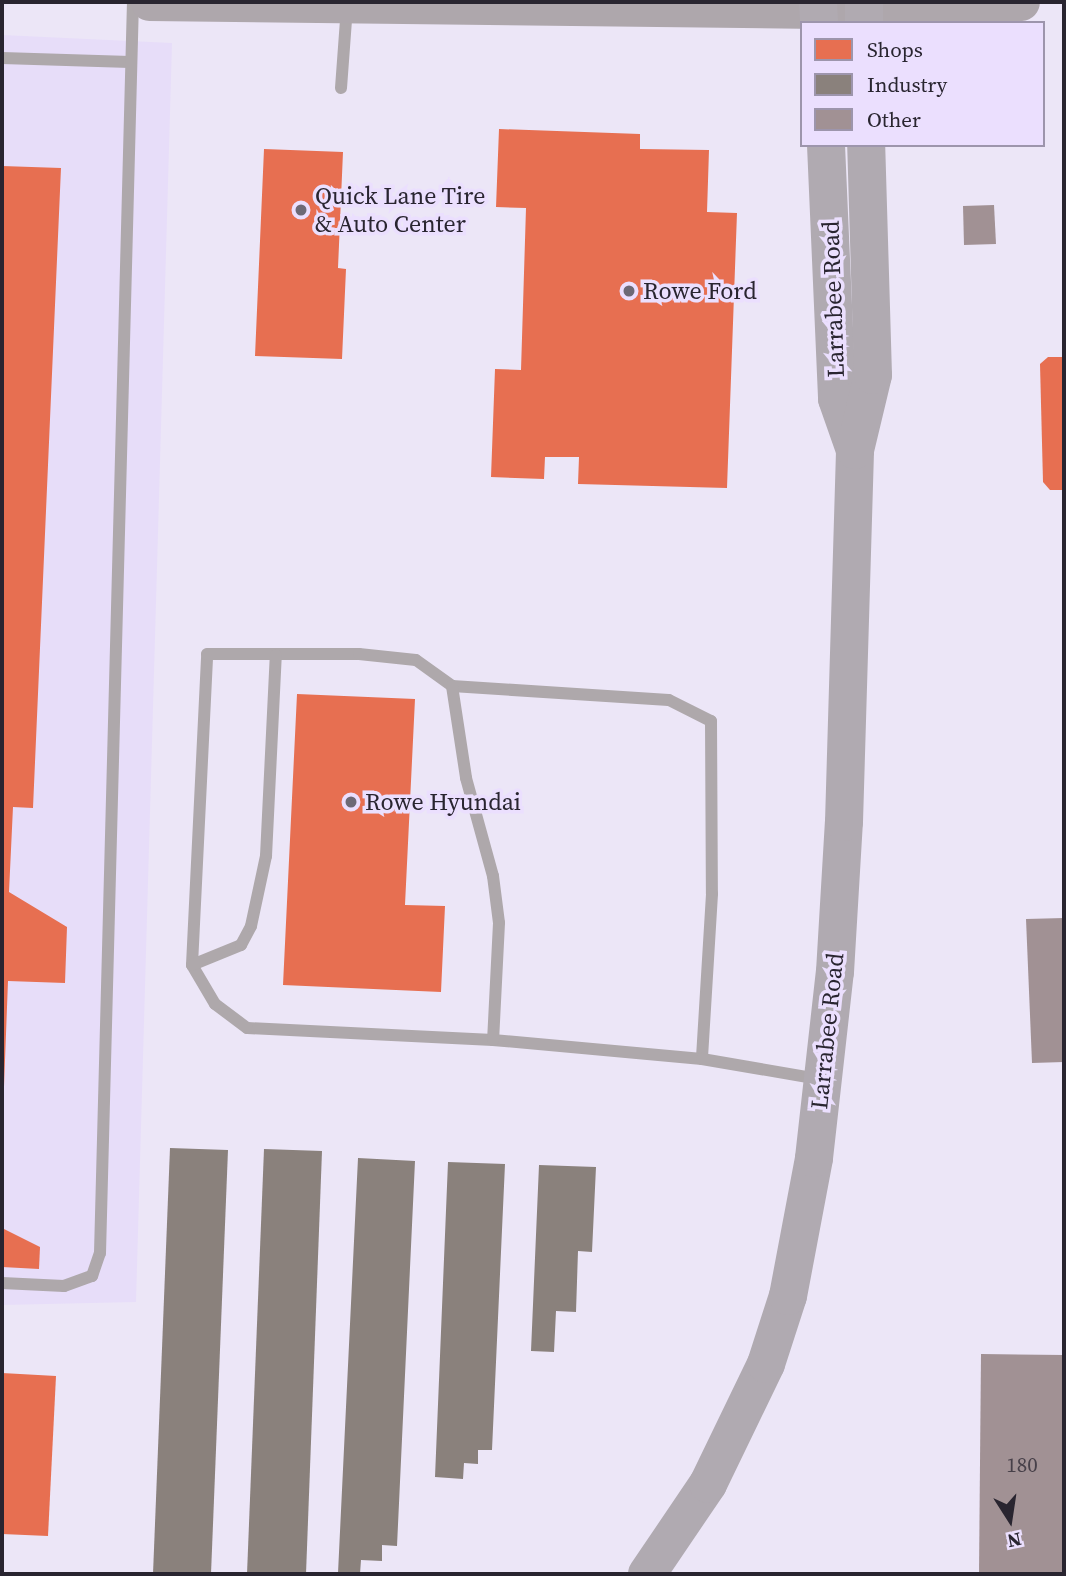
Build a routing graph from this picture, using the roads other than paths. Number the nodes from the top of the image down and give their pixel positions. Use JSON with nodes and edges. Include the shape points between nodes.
{"nodes":[{"id":1,"x":133,"y":2,"type":"edge"},
{"id":2,"x":149,"y":2,"type":"edge"},
{"id":3,"x":1021,"y":2,"type":"edge"},
{"id":4,"x":347,"y":4,"type":"edge"},
{"id":5,"x":864,"y":11,"type":"edge"},
{"id":6,"x":819,"y":12,"type":"edge"},
{"id":7,"x":2,"y":58,"type":"edge"},
{"id":8,"x":130,"y":62,"type":"junction"},
{"id":9,"x":341,"y":88,"type":"dead end"},
{"id":10,"x":826,"y":147,"type":"edge"},
{"id":11,"x":866,"y":147,"type":"edge"},
{"id":12,"x":855,"y":450,"type":"junction"},
{"id":13,"x":276,"y":655,"type":"junction"},
{"id":14,"x":452,"y":686,"type":"junction"},
{"id":15,"x":192,"y":965,"type":"junction"},
{"id":16,"x":493,"y":1040,"type":"junction"},
{"id":17,"x":702,"y":1059,"type":"junction"},
{"id":18,"x":822,"y":1080,"type":"junction"},
{"id":19,"x":2,"y":1283,"type":"edge"},
{"id":20,"x":647,"y":1574,"type":"edge"}],
"edges":[{"from":1,"to":8,"type":"lane"},
{"from":2,"to":4,"type":"main road"},
{"from":3,"to":5,"type":"main road"},
{"from":4,"to":6,"type":"main road"},
{"from":4,"to":9,"type":"lane"},
{"from":5,"to":6,"type":"main road"},
{"from":7,"to":8,"type":"lane"},
{"from":8,"to":19,"type":"lane","via":[[100,1253],[92,1276],[64,1286]]},
{"from":10,"to":12,"type":"main road","name":"Larrabee Road","via":[[836,399]]},
{"from":11,"to":12,"type":"main road","name":"Larrabee Road","via":[[873,375]]},
{"from":12,"to":18,"type":"main road","name":"Larrabee Road","via":[[843,835]]},
{"from":13,"to":14,"type":"lane","via":[[359,654],[416,660]]},
{"from":13,"to":15,"type":"lane","via":[[266,856],[251,926],[241,945]]},
{"from":13,"to":15,"type":"lane","via":[[207,654]]},
{"from":14,"to":16,"type":"lane","via":[[466,778],[495,888],[499,923]]},
{"from":14,"to":17,"type":"lane","via":[[670,700],[711,721],[712,894]]},
{"from":15,"to":16,"type":"lane","via":[[215,1004],[247,1028]]},
{"from":16,"to":17,"type":"lane"},
{"from":17,"to":18,"type":"lane"},
{"from":18,"to":20,"type":"main road","name":"Larrabee Road","via":[[814,1158],[788,1296],[766,1364],[708,1485]]}]}
